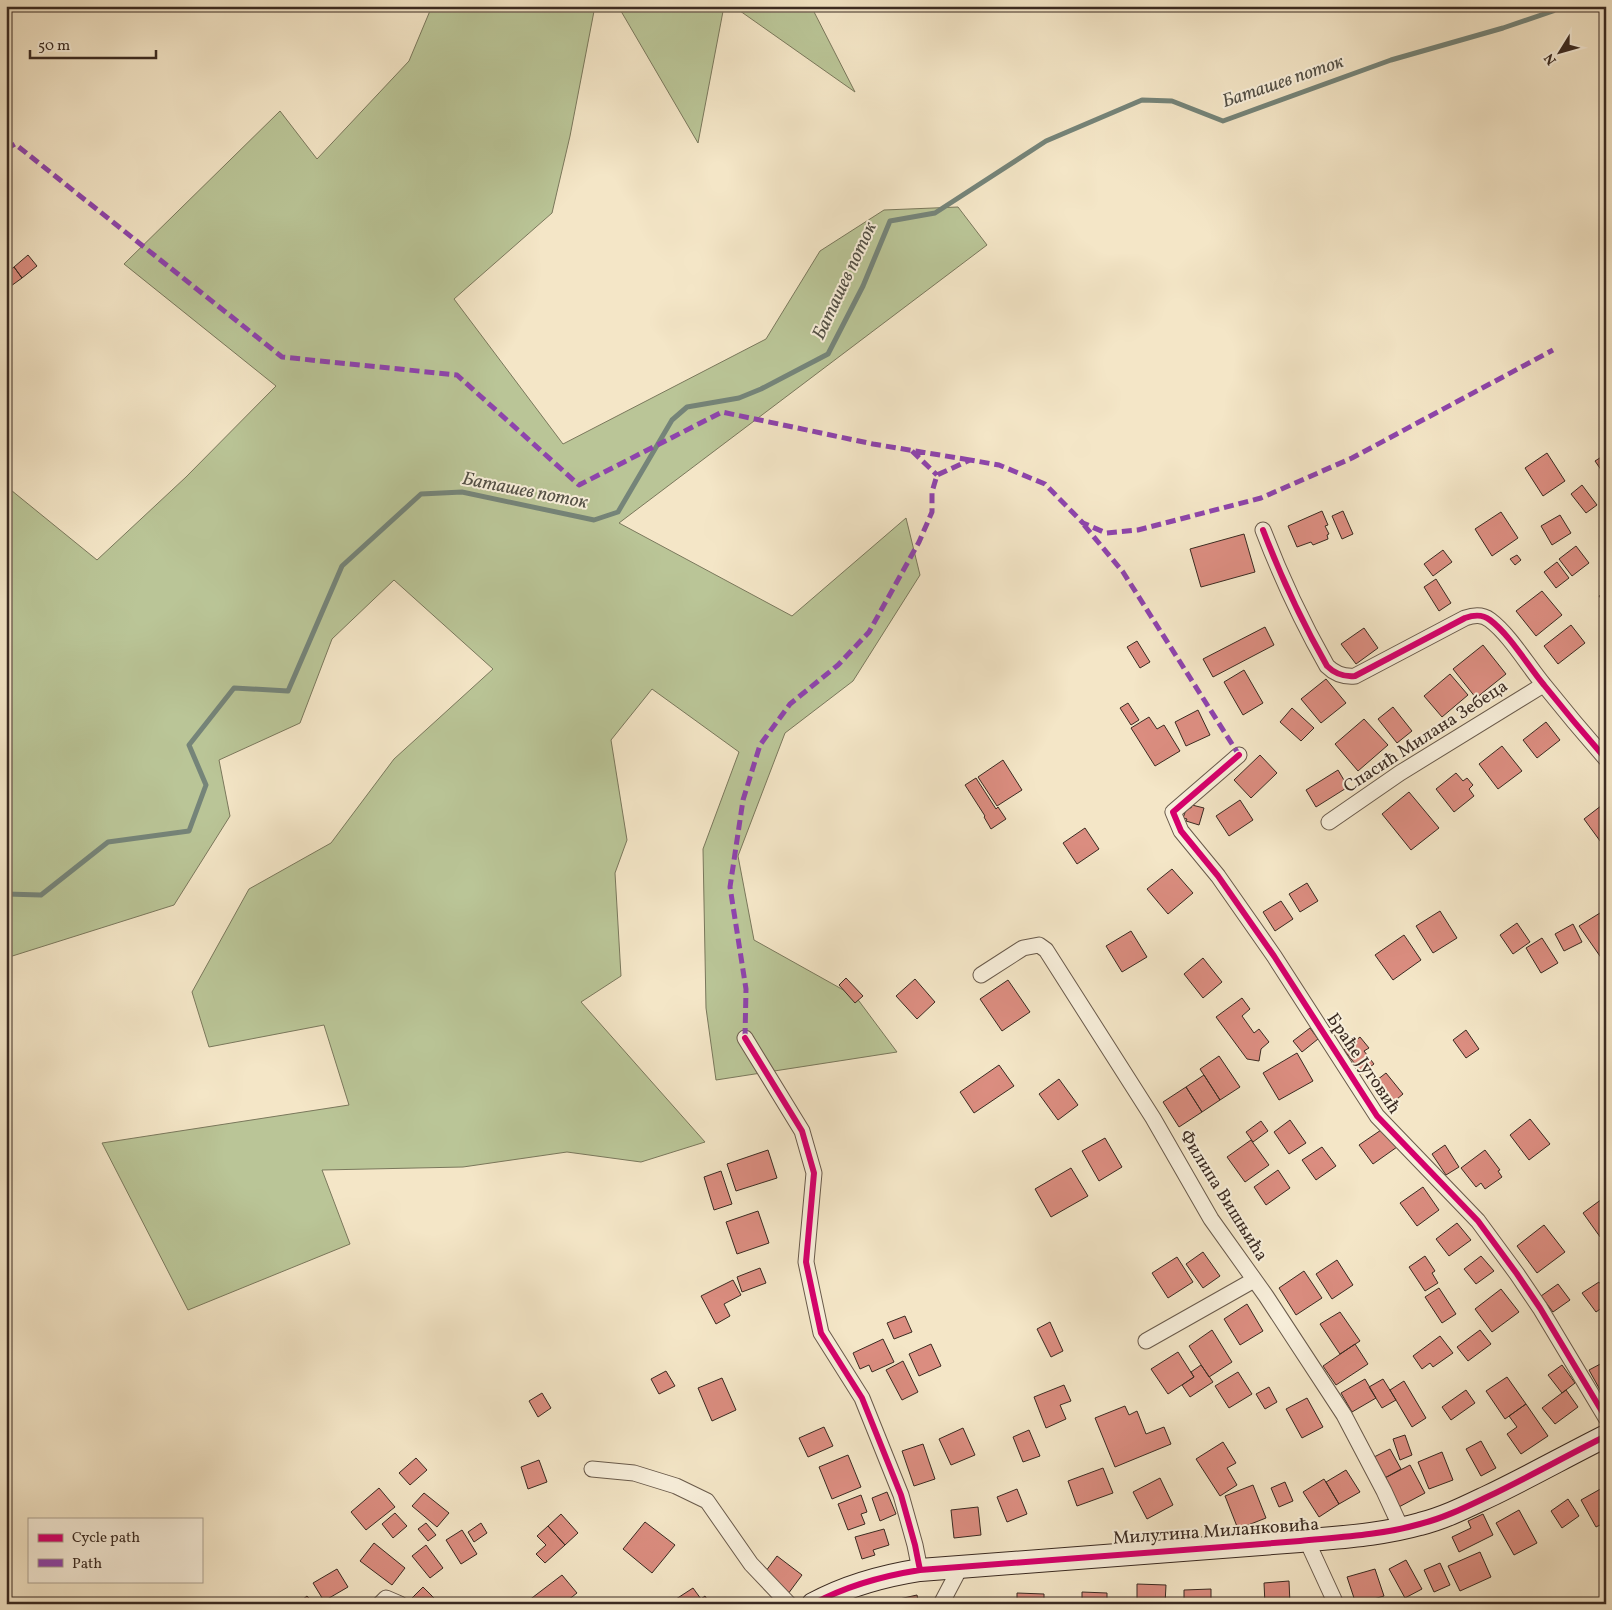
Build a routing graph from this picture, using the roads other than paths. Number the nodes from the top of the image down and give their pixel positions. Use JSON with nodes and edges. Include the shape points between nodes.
{"nodes":[{"id":1,"x":1263,"y":530,"type":"dead end"},
{"id":2,"x":1543,"y":685,"type":"junction"},
{"id":3,"x":1239,"y":755,"type":"dead end"},
{"id":4,"x":1606,"y":759,"type":"edge"},
{"id":5,"x":1329,"y":822,"type":"dead end"},
{"id":6,"x":981,"y":975,"type":"dead end"},
{"id":7,"x":745,"y":1038,"type":"dead end"},
{"id":8,"x":1254,"y":1280,"type":"junction"},
{"id":9,"x":1146,"y":1341,"type":"dead end"},
{"id":10,"x":1606,"y":1418,"type":"edge"},
{"id":11,"x":1606,"y":1436,"type":"edge"},
{"id":12,"x":592,"y":1469,"type":"dead end"},
{"id":13,"x":1401,"y":1528,"type":"junction"},
{"id":14,"x":1307,"y":1540,"type":"junction"},
{"id":15,"x":961,"y":1566,"type":"junction"},
{"id":16,"x":920,"y":1570,"type":"junction"},
{"id":17,"x":380,"y":1604,"type":"edge"},
{"id":18,"x":400,"y":1604,"type":"edge"},
{"id":19,"x":789,"y":1604,"type":"edge"},
{"id":20,"x":813,"y":1604,"type":"edge"},
{"id":21,"x":941,"y":1604,"type":"edge"},
{"id":22,"x":1336,"y":1604,"type":"edge"}],
"edges":[{"from":1,"to":2,"type":"street","via":[[1296,610],[1327,666],[1336,674],[1355,676],[1472,615],[1490,620]]},
{"from":2,"to":4,"type":"street"},
{"from":2,"to":5,"type":"street","name":"Спасић Милана Зебеца","via":[[1400,772]]},
{"from":3,"to":10,"type":"street","name":"Браће Југовић","via":[[1174,812],[1181,831],[1218,876],[1274,956],[1377,1116],[1478,1221],[1517,1274]]},
{"from":6,"to":8,"type":"street","name":"Филипа Вишњића","via":[[1023,948],[1039,945],[1046,950],[1152,1118],[1211,1219]]},
{"from":7,"to":16,"type":"street","via":[[802,1131],[814,1173],[806,1262],[821,1333],[862,1398],[901,1495]]},
{"from":8,"to":9,"type":"street"},
{"from":8,"to":13,"type":"street","name":"Филипа Вишњића","via":[[1344,1414]]},
{"from":11,"to":13,"type":"street","name":"Милутина Миланковића","via":[[1466,1507],[1437,1519]]},
{"from":12,"to":19,"type":"street","via":[[634,1473],[676,1486],[707,1501],[751,1564]]},
{"from":13,"to":14,"type":"street","name":"Милутина Миланковића","via":[[1369,1535]]},
{"from":14,"to":15,"type":"street","name":"Милутина Миланковића"},
{"from":14,"to":22,"type":"street"},
{"from":15,"to":16,"type":"street","name":"Милутина Миланковића"},
{"from":15,"to":21,"type":"street"},
{"from":16,"to":20,"type":"street","name":"Милутина Миланковића","via":[[856,1585]]},
{"from":17,"to":18,"type":"street","via":[[386,1598]]}]}
